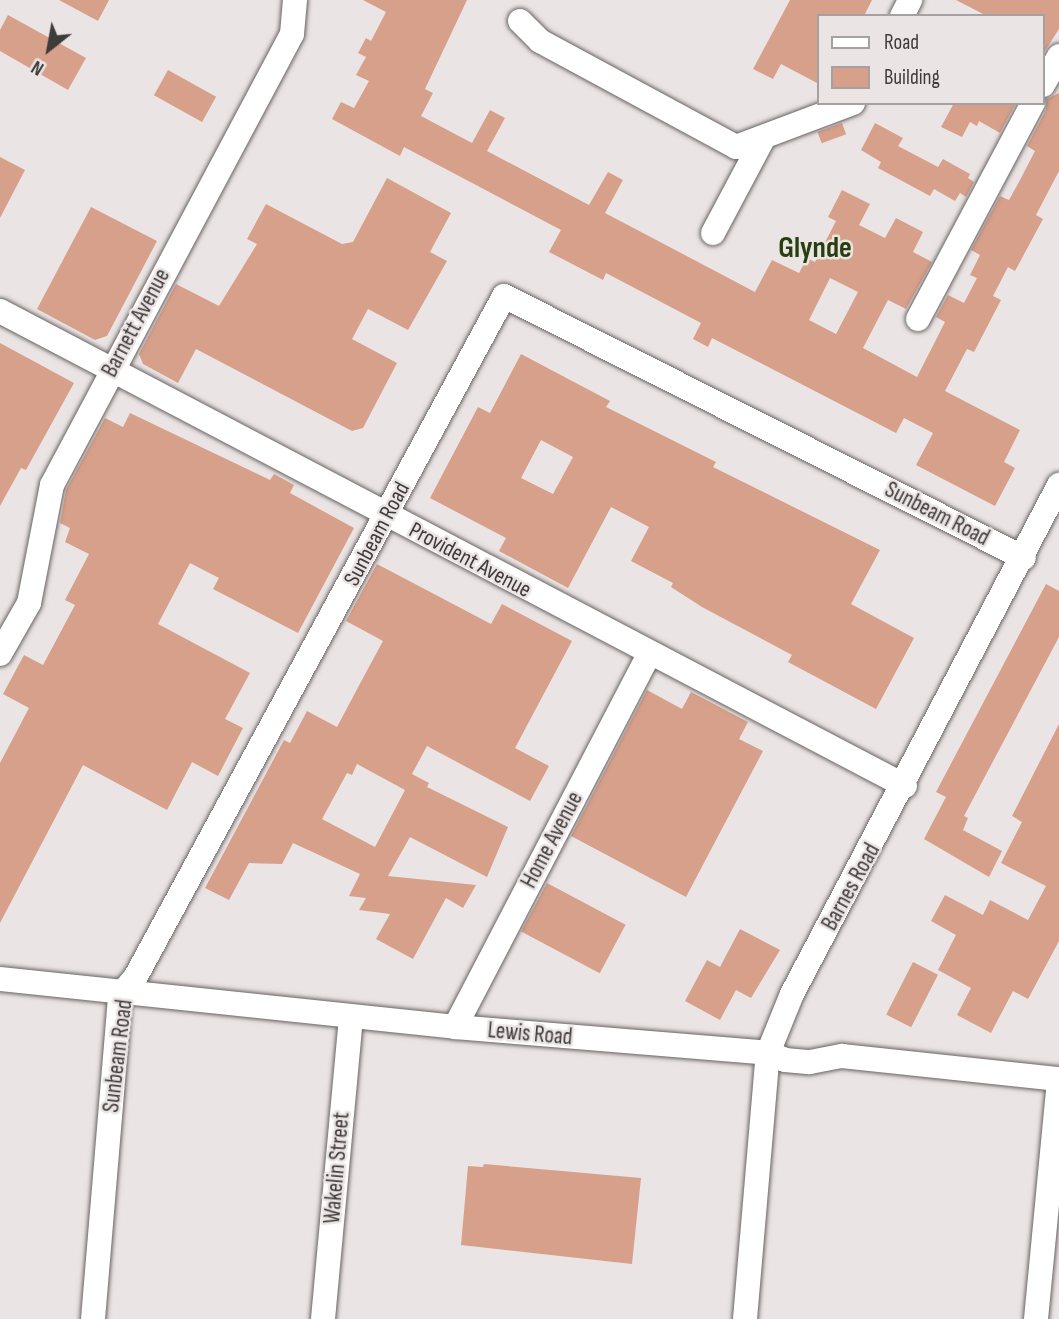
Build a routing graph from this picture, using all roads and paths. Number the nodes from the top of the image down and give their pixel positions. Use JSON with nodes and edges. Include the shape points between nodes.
{"nodes":[{"id":1,"x":295,"y":0,"type":"edge"},
{"id":2,"x":520,"y":20,"type":"dead end"},
{"id":3,"x":1059,"y":56,"type":"edge"},
{"id":4,"x":1045,"y":81,"type":"edge"},
{"id":5,"x":848,"y":105,"type":"edge"},
{"id":6,"x":1032,"y":105,"type":"edge"},
{"id":7,"x":763,"y":139,"type":"junction"},
{"id":8,"x":713,"y":233,"type":"dead end"},
{"id":9,"x":0,"y":311,"type":"edge"},
{"id":10,"x":918,"y":319,"type":"dead end"},
{"id":11,"x":111,"y":370,"type":"junction"},
{"id":12,"x":1059,"y":485,"type":"edge"},
{"id":13,"x":387,"y":516,"type":"junction"},
{"id":14,"x":1024,"y":558,"type":"junction"},
{"id":15,"x":0,"y":654,"type":"edge"},
{"id":16,"x":649,"y":654,"type":"junction"},
{"id":17,"x":905,"y":786,"type":"junction"},
{"id":18,"x":0,"y":979,"type":"edge"},
{"id":19,"x":120,"y":995,"type":"junction"},
{"id":20,"x":351,"y":1017,"type":"junction"},
{"id":21,"x":455,"y":1027,"type":"junction"},
{"id":22,"x":768,"y":1053,"type":"junction"},
{"id":23,"x":1059,"y":1079,"type":"edge"},
{"id":24,"x":93,"y":1319,"type":"edge"},
{"id":25,"x":323,"y":1319,"type":"edge"},
{"id":26,"x":744,"y":1319,"type":"edge"},
{"id":27,"x":1036,"y":1319,"type":"edge"}],
"edges":[{"from":1,"to":11,"type":"street","name":"Barnett Avenue","via":[[292,34]]},
{"from":2,"to":7,"type":"street","via":[[540,41],[725,143],[740,147]]},
{"from":3,"to":4,"type":"street"},
{"from":5,"to":7,"type":"street"},
{"from":6,"to":10,"type":"street"},
{"from":7,"to":8,"type":"street"},
{"from":9,"to":11,"type":"street","name":"Provident Avenue"},
{"from":11,"to":13,"type":"street","name":"Provident Avenue"},
{"from":11,"to":15,"type":"street","name":"Barnett Avenue","via":[[51,485],[29,603]]},
{"from":12,"to":14,"type":"street","name":"Barnes Road"},
{"from":13,"to":14,"type":"street","name":"Sunbeam Road","via":[[504,296]]},
{"from":13,"to":16,"type":"street","name":"Provident Avenue"},
{"from":13,"to":19,"type":"street","name":"Sunbeam Road","via":[[135,978]]},
{"from":14,"to":17,"type":"street","name":"Barnes Road"},
{"from":16,"to":17,"type":"street","name":"Provident Avenue"},
{"from":16,"to":21,"type":"street","name":"Home Avenue"},
{"from":17,"to":22,"type":"street","name":"Barnes Road","via":[[792,994]]},
{"from":18,"to":19,"type":"street","name":"Lewis Road"},
{"from":19,"to":20,"type":"street","name":"Lewis Road"},
{"from":19,"to":24,"type":"street","name":"Sunbeam Road"},
{"from":20,"to":21,"type":"street","name":"Lewis Road"},
{"from":20,"to":25,"type":"street","name":"Wakelin Street"},
{"from":21,"to":22,"type":"street","name":"Lewis Road"},
{"from":22,"to":23,"type":"street","name":"Lewis Road","via":[[785,1060],[810,1062],[842,1056]]},
{"from":22,"to":26,"type":"street","name":"Barnes Road"},
{"from":23,"to":27,"type":"street"}]}
